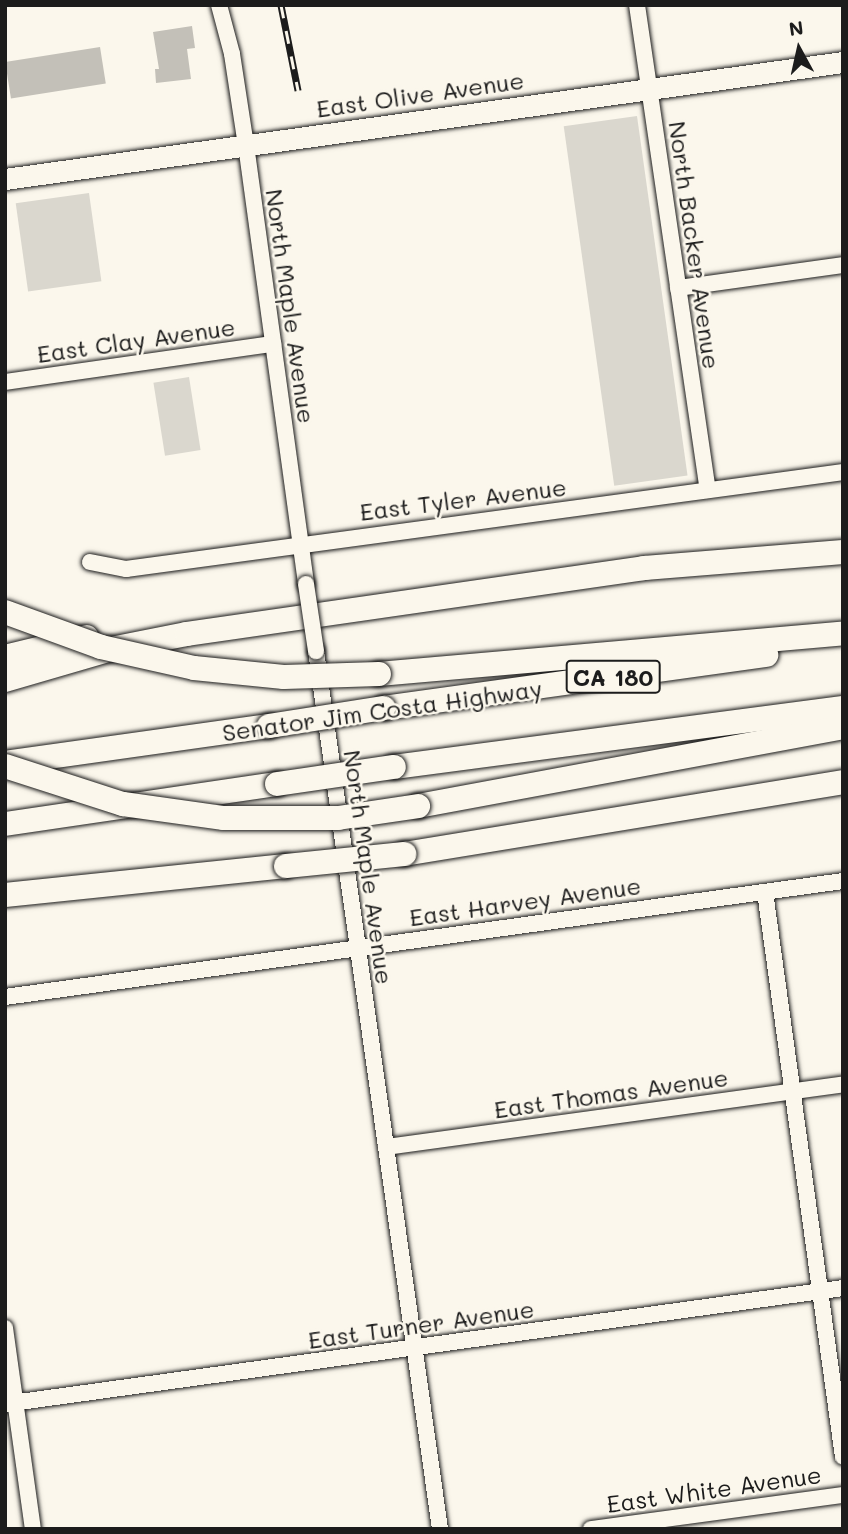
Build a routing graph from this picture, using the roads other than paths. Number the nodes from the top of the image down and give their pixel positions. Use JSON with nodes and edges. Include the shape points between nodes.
{"nodes":[{"id":1,"x":219,"y":5,"type":"edge"},
{"id":2,"x":637,"y":5,"type":"edge"},
{"id":3,"x":843,"y":62,"type":"edge"},
{"id":4,"x":649,"y":89,"type":"junction"},
{"id":5,"x":246,"y":145,"type":"junction"},
{"id":6,"x":5,"y":178,"type":"edge"},
{"id":7,"x":843,"y":265,"type":"edge"},
{"id":8,"x":678,"y":288,"type":"junction"},
{"id":9,"x":273,"y":344,"type":"junction"},
{"id":10,"x":5,"y":382,"type":"edge"},
{"id":11,"x":843,"y":471,"type":"edge"},
{"id":12,"x":708,"y":491,"type":"junction"},
{"id":13,"x":300,"y":544,"type":"junction"},
{"id":14,"x":843,"y":552,"type":"edge"},
{"id":15,"x":90,"y":562,"type":"dead end"},
{"id":16,"x":359,"y":608,"type":"junction"},
{"id":17,"x":5,"y":612,"type":"edge"},
{"id":18,"x":843,"y":633,"type":"edge"},
{"id":19,"x":843,"y":644,"type":"edge"},
{"id":20,"x":5,"y":657,"type":"edge"},
{"id":21,"x":5,"y":680,"type":"edge"},
{"id":22,"x":843,"y":708,"type":"edge"},
{"id":23,"x":843,"y":727,"type":"edge"},
{"id":24,"x":5,"y":764,"type":"edge"},
{"id":25,"x":843,"y":782,"type":"edge"},
{"id":26,"x":5,"y":824,"type":"edge"},
{"id":27,"x":286,"y":866,"type":"junction"},
{"id":28,"x":5,"y":881,"type":"edge"},
{"id":29,"x":843,"y":881,"type":"edge"},
{"id":30,"x":765,"y":892,"type":"junction"},
{"id":31,"x":5,"y":895,"type":"edge"},
{"id":32,"x":358,"y":946,"type":"junction"},
{"id":33,"x":5,"y":998,"type":"edge"},
{"id":34,"x":843,"y":1084,"type":"edge"},
{"id":35,"x":791,"y":1092,"type":"junction"},
{"id":36,"x":386,"y":1147,"type":"junction"},
{"id":37,"x":843,"y":1288,"type":"edge"},
{"id":38,"x":821,"y":1291,"type":"junction"},
{"id":39,"x":5,"y":1328,"type":"edge"},
{"id":40,"x":414,"y":1348,"type":"junction"},
{"id":41,"x":10,"y":1404,"type":"edge"},
{"id":42,"x":843,"y":1457,"type":"edge"},
{"id":43,"x":843,"y":1495,"type":"edge"},
{"id":44,"x":33,"y":1529,"type":"edge"},
{"id":45,"x":440,"y":1529,"type":"edge"},
{"id":46,"x":591,"y":1529,"type":"edge"}],
"edges":[{"from":1,"to":5,"type":"street","name":"North Maple Avenue"},
{"from":2,"to":4,"type":"street","name":"North Backer Avenue"},
{"from":3,"to":4,"type":"main road","name":"East Olive Avenue"},
{"from":4,"to":5,"type":"main road","name":"East Olive Avenue"},
{"from":4,"to":8,"type":"street","name":"North Backer Avenue"},
{"from":5,"to":6,"type":"main road","name":"East Olive Avenue"},
{"from":5,"to":9,"type":"street","name":"North Maple Avenue"},
{"from":7,"to":8,"type":"street"},
{"from":8,"to":12,"type":"street","name":"North Backer Avenue"},
{"from":9,"to":10,"type":"street","name":"East Clay Avenue"},
{"from":9,"to":13,"type":"street","name":"North Maple Avenue"},
{"from":11,"to":12,"type":"street","name":"East Tyler Avenue"},
{"from":12,"to":13,"type":"street","name":"East Tyler Avenue"},
{"from":13,"to":15,"type":"street","name":"East Tyler Avenue","via":[[126,569]]},
{"from":13,"to":32,"type":"street","name":"North Maple Avenue","bridge":true},
{"from":14,"to":16,"type":"highway","via":[[644,568]]},
{"from":16,"to":20,"type":"highway","via":[[143,628]]},
{"from":16,"to":21,"type":"highway","via":[[146,642]]},
{"from":17,"to":18,"type":"highway","bridge":true,"via":[[101,647],[194,668],[284,677],[379,674]]},
{"from":19,"to":24,"type":"highway","name":"Senator Jim Costa Highway","number":"CA 180","bridge":true},
{"from":22,"to":26,"type":"highway","number":"CA 180","bridge":true},
{"from":23,"to":24,"type":"highway","bridge":true,"via":[[338,818],[223,818],[123,804]]},
{"from":25,"to":27,"type":"highway","bridge":true,"via":[[404,854]]},
{"from":27,"to":28,"type":"highway"},
{"from":27,"to":31,"type":"highway"},
{"from":29,"to":30,"type":"street","name":"East Harvey Avenue"},
{"from":30,"to":32,"type":"street","name":"East Harvey Avenue"},
{"from":30,"to":35,"type":"street"},
{"from":32,"to":33,"type":"street","name":"East Harvey Avenue"},
{"from":32,"to":36,"type":"street","name":"North Maple Avenue"},
{"from":34,"to":35,"type":"street","name":"East Thomas Avenue"},
{"from":35,"to":36,"type":"street","name":"East Thomas Avenue"},
{"from":35,"to":38,"type":"street"},
{"from":36,"to":40,"type":"street","name":"North Maple Avenue"},
{"from":37,"to":38,"type":"street","name":"East Turner Avenue"},
{"from":38,"to":40,"type":"street","name":"East Turner Avenue"},
{"from":38,"to":42,"type":"street"},
{"from":39,"to":41,"type":"street"},
{"from":40,"to":41,"type":"street","name":"East Turner Avenue"},
{"from":40,"to":45,"type":"street","name":"North Maple Avenue"},
{"from":41,"to":44,"type":"street"},
{"from":43,"to":46,"type":"street","name":"East White Avenue"}]}
